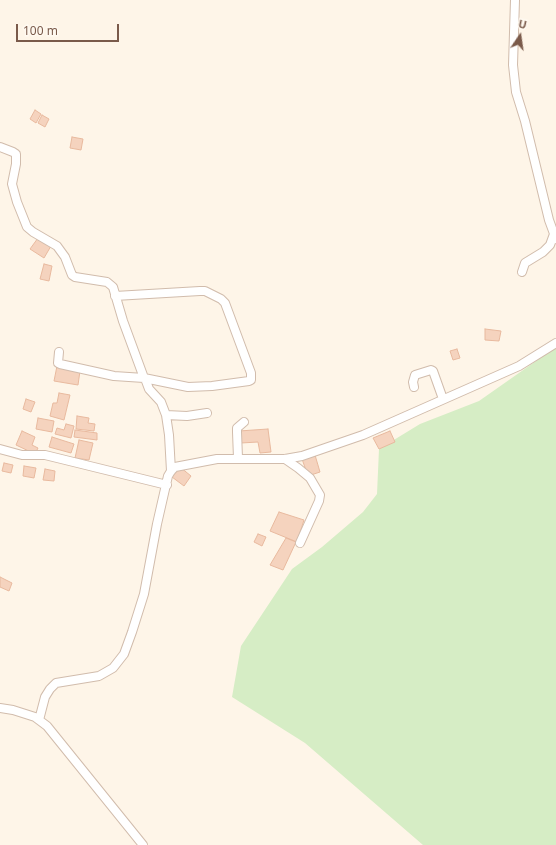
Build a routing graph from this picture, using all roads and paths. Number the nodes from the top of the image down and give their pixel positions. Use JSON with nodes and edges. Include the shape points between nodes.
{"nodes":[{"id":1,"x":515,"y":0,"type":"edge"},
{"id":2,"x":0,"y":147,"type":"edge"},
{"id":3,"x":555,"y":236,"type":"edge"},
{"id":4,"x":522,"y":272,"type":"dead end"},
{"id":5,"x":115,"y":296,"type":"junction"},
{"id":6,"x":556,"y":344,"type":"edge"},
{"id":7,"x":59,"y":352,"type":"dead end"},
{"id":8,"x":144,"y":378,"type":"junction"},
{"id":9,"x":414,"y":387,"type":"dead end"},
{"id":10,"x":443,"y":399,"type":"junction"},
{"id":11,"x":207,"y":413,"type":"dead end"},
{"id":12,"x":166,"y":415,"type":"junction"},
{"id":13,"x":244,"y":422,"type":"dead end"},
{"id":14,"x":0,"y":449,"type":"edge"},
{"id":15,"x":238,"y":458,"type":"junction"},
{"id":16,"x":285,"y":459,"type":"junction"},
{"id":17,"x":171,"y":471,"type":"junction"},
{"id":18,"x":166,"y":485,"type":"junction"},
{"id":19,"x":300,"y":543,"type":"dead end"},
{"id":20,"x":0,"y":708,"type":"edge"},
{"id":21,"x":39,"y":720,"type":"junction"},
{"id":22,"x":143,"y":845,"type":"edge"}],
"edges":[{"from":1,"to":3,"type":"street","via":[[513,65],[516,92]]},
{"from":2,"to":5,"type":"street","via":[[16,154],[12,184],[27,227],[57,246],[65,257],[72,275],[107,282],[113,287]]},
{"from":3,"to":4,"type":"street","via":[[543,252],[525,263]]},
{"from":5,"to":8,"type":"street"},
{"from":5,"to":8,"type":"street","via":[[205,291],[221,299],[225,303],[251,373],[249,381],[188,388]]},
{"from":6,"to":10,"type":"street","via":[[520,366]]},
{"from":7,"to":8,"type":"street","via":[[60,364],[114,376]]},
{"from":8,"to":12,"type":"street","via":[[149,389],[161,402]]},
{"from":9,"to":10,"type":"street","via":[[415,375],[431,370]]},
{"from":10,"to":16,"type":"street","via":[[363,435],[302,456]]},
{"from":11,"to":12,"type":"street","via":[[187,416]]},
{"from":12,"to":17,"type":"street"},
{"from":13,"to":15,"type":"street","via":[[237,428]]},
{"from":14,"to":18,"type":"street","via":[[22,455],[45,455]]},
{"from":15,"to":16,"type":"street"},
{"from":15,"to":17,"type":"street","via":[[204,461],[175,467]]},
{"from":16,"to":19,"type":"street","via":[[310,478],[320,495],[320,501]]},
{"from":17,"to":18,"type":"street"},
{"from":18,"to":21,"type":"street","via":[[144,594],[124,654],[113,668],[99,676],[56,683],[45,697]]},
{"from":20,"to":21,"type":"street"},
{"from":21,"to":22,"type":"street","via":[[47,726]]}]}
